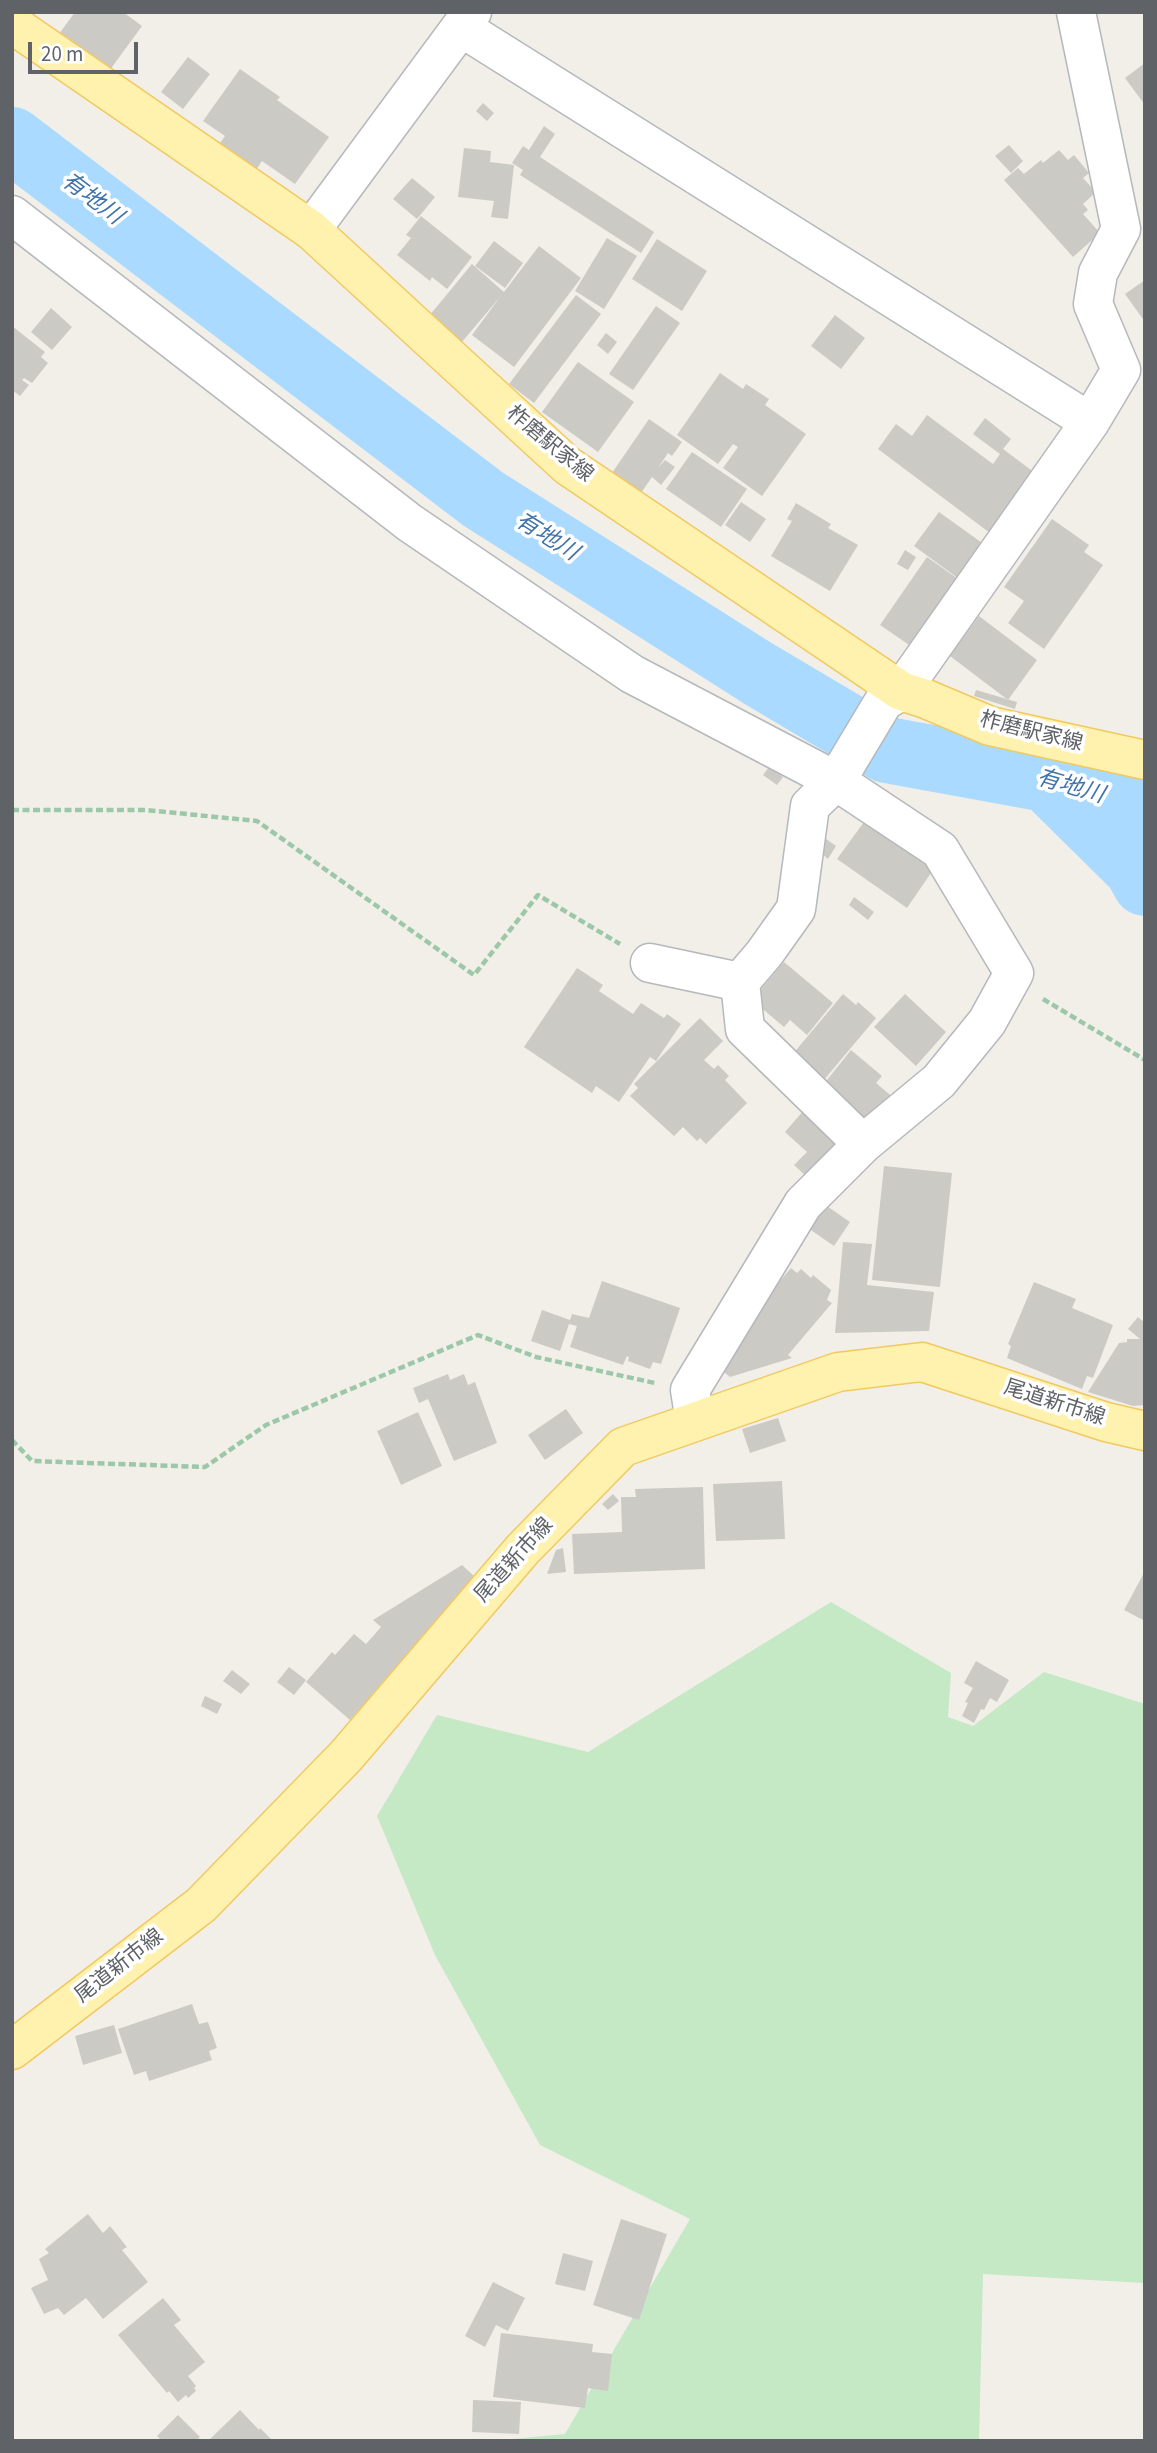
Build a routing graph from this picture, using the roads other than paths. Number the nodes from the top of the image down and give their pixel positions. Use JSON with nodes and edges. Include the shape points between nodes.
{"nodes":[{"id":1,"x":1076,"y":12,"type":"edge"},
{"id":2,"x":467,"y":20,"type":"edge"},
{"id":3,"x":12,"y":24,"type":"edge"},
{"id":4,"x":12,"y":215,"type":"edge"},
{"id":5,"x":311,"y":230,"type":"junction"},
{"id":6,"x":1090,"y":422,"type":"junction"},
{"id":7,"x":893,"y":696,"type":"junction"},
{"id":8,"x":1145,"y":760,"type":"edge"},
{"id":9,"x":836,"y":782,"type":"junction"},
{"id":10,"x":650,"y":963,"type":"road end"},
{"id":11,"x":740,"y":982,"type":"junction"},
{"id":12,"x":863,"y":1144,"type":"junction"},
{"id":13,"x":693,"y":1405,"type":"junction"},
{"id":14,"x":1145,"y":1431,"type":"edge"},
{"id":15,"x":12,"y":2050,"type":"edge"}],
"edges":[{"from":1,"to":6,"type":"street","via":[[1121,229],[1098,273],[1093,304],[1121,370]]},
{"from":2,"to":5,"type":"street"},
{"from":2,"to":6,"type":"street"},
{"from":3,"to":5,"type":"main road","name":"柞磨駅家線"},
{"from":4,"to":9,"type":"street","via":[[410,523],[632,674]]},
{"from":5,"to":7,"type":"main road","name":"柞磨駅家線","via":[[568,466]]},
{"from":6,"to":7,"type":"street"},
{"from":7,"to":8,"type":"main road","name":"柞磨駅家線","via":[[926,699],[990,726]]},
{"from":7,"to":9,"type":"street"},
{"from":9,"to":11,"type":"street","via":[[810,806],[796,909]]},
{"from":9,"to":12,"type":"street","via":[[940,850],[1014,973],[987,1022],[939,1081]]},
{"from":10,"to":11,"type":"street"},
{"from":11,"to":12,"type":"street","via":[[746,1029]]},
{"from":12,"to":13,"type":"street","via":[[803,1204]]},
{"from":13,"to":14,"type":"main road","name":"尾道新市線","via":[[838,1372],[922,1362]]},
{"from":13,"to":15,"type":"main road","name":"尾道新市線","via":[[624,1447],[523,1549],[345,1756],[201,1905]]}]}
